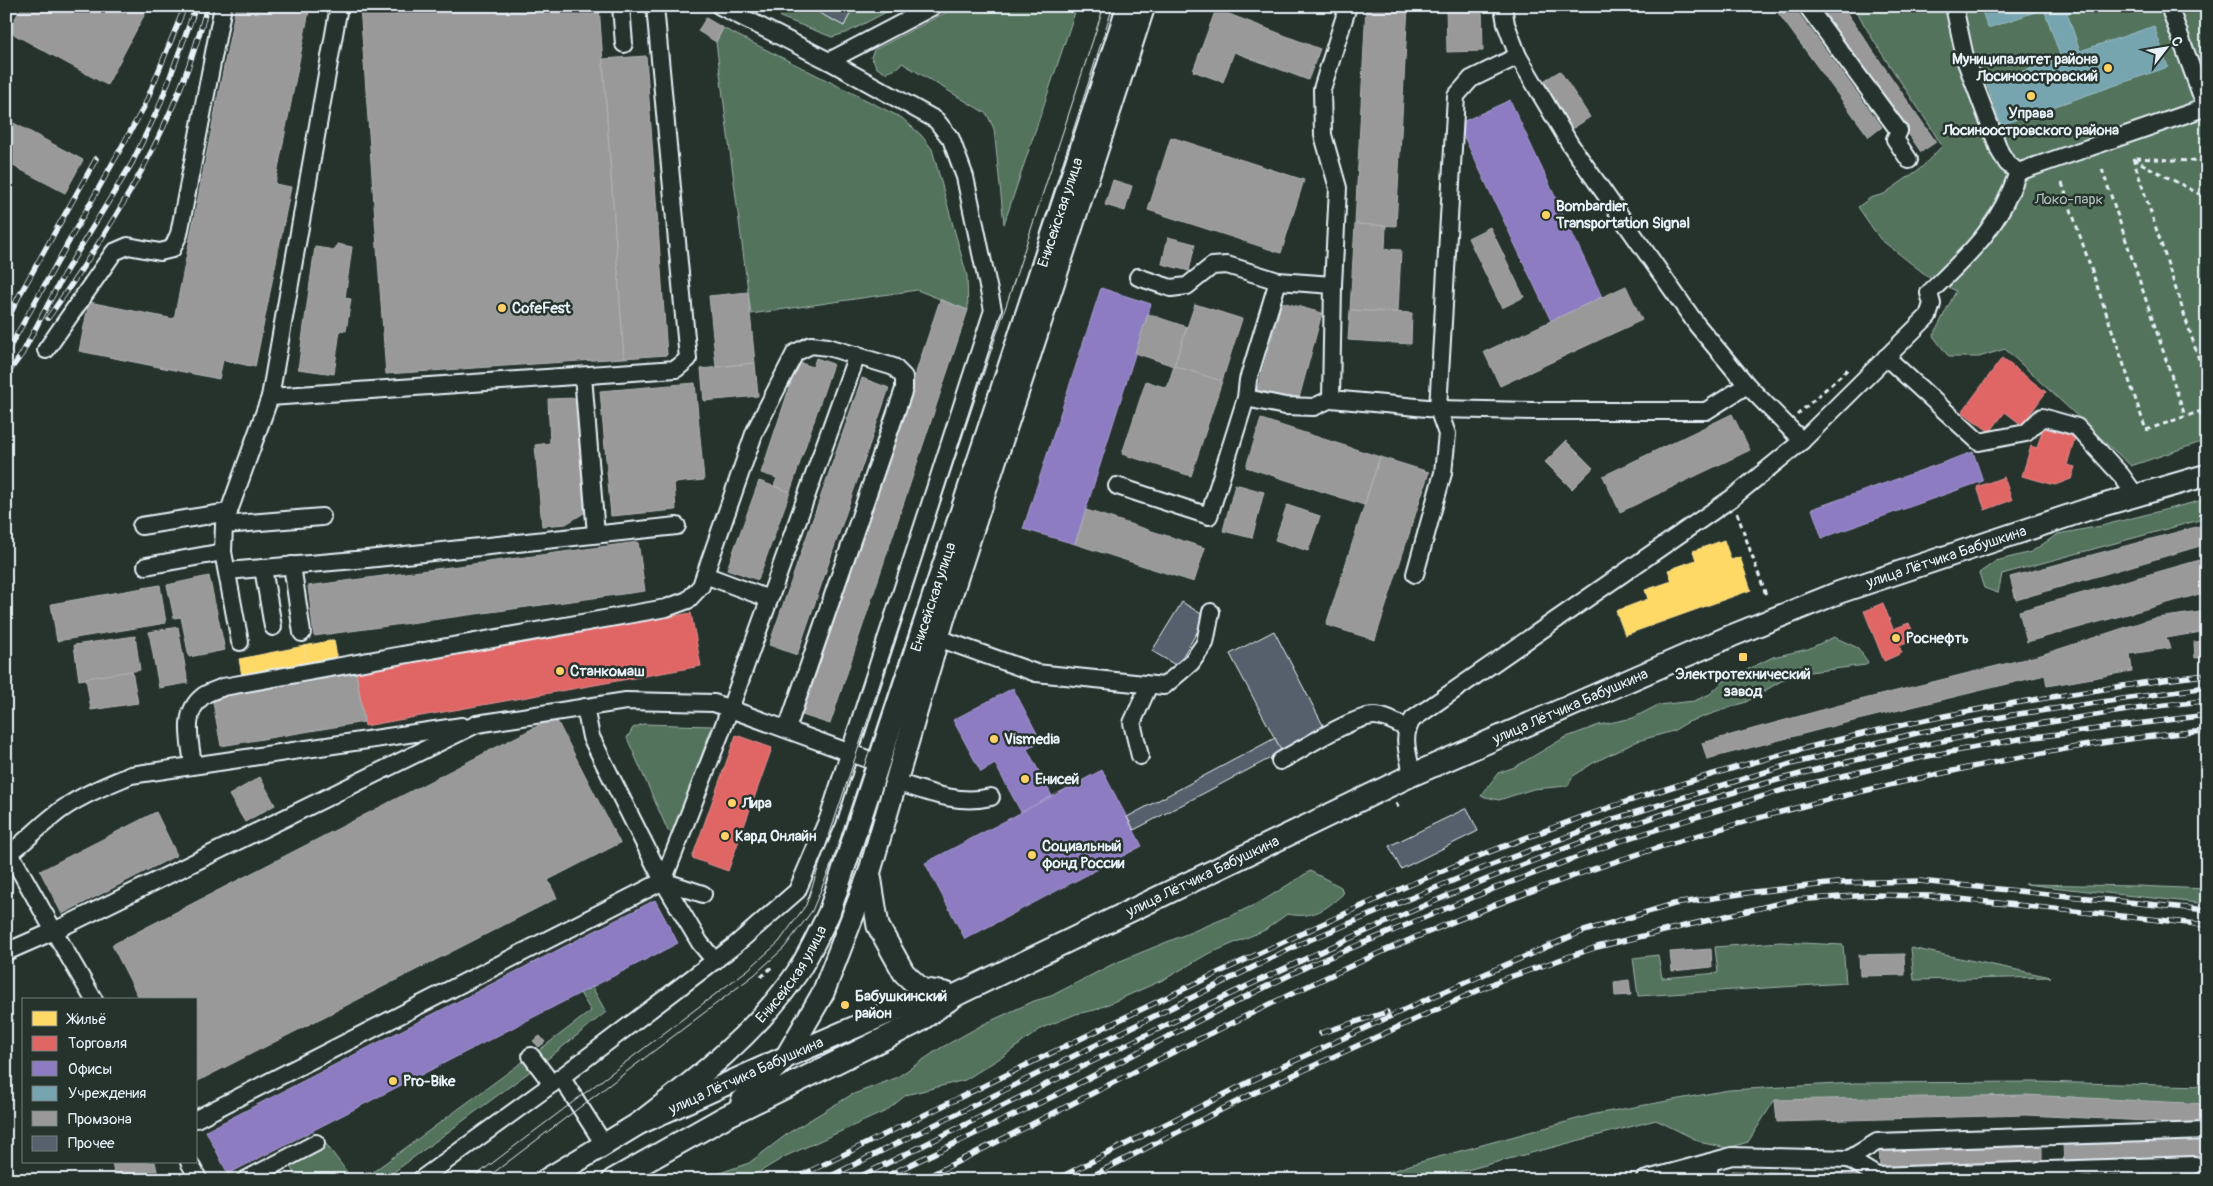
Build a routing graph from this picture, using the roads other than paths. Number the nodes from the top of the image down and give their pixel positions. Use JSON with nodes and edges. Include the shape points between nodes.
{"nodes":[{"id":1,"x":223,"y":6,"type":"edge"},
{"id":2,"x":339,"y":6,"type":"edge"},
{"id":3,"x":622,"y":6,"type":"edge"},
{"id":4,"x":655,"y":6,"type":"edge"},
{"id":5,"x":720,"y":6,"type":"edge"},
{"id":6,"x":934,"y":6,"type":"edge"},
{"id":7,"x":1128,"y":6,"type":"edge"},
{"id":8,"x":1144,"y":6,"type":"edge"},
{"id":9,"x":1348,"y":6,"type":"edge"},
{"id":10,"x":1503,"y":6,"type":"edge"},
{"id":11,"x":1807,"y":6,"type":"edge"},
{"id":12,"x":1954,"y":6,"type":"edge"},
{"id":13,"x":2169,"y":6,"type":"edge"},
{"id":14,"x":624,"y":44,"type":"dead end"},
{"id":15,"x":1518,"y":56,"type":"junction"},
{"id":16,"x":829,"y":61,"type":"junction"},
{"id":17,"x":2206,"y":108,"type":"edge"},
{"id":18,"x":1909,"y":160,"type":"dead end"},
{"id":19,"x":2018,"y":172,"type":"junction"},
{"id":20,"x":1138,"y":277,"type":"dead end"},
{"id":21,"x":1278,"y":281,"type":"junction"},
{"id":22,"x":1334,"y":285,"type":"junction"},
{"id":23,"x":46,"y":350,"type":"dead end"},
{"id":24,"x":857,"y":356,"type":"junction"},
{"id":25,"x":1886,"y":357,"type":"junction"},
{"id":26,"x":583,"y":376,"type":"junction"},
{"id":27,"x":1747,"y":385,"type":"junction"},
{"id":28,"x":270,"y":397,"type":"junction"},
{"id":29,"x":1246,"y":398,"type":"junction"},
{"id":30,"x":1331,"y":399,"type":"junction"},
{"id":31,"x":1438,"y":408,"type":"junction"},
{"id":32,"x":1802,"y":440,"type":"junction"},
{"id":33,"x":2207,"y":476,"type":"edge"},
{"id":34,"x":1117,"y":486,"type":"dead end"},
{"id":35,"x":2136,"y":496,"type":"junction"},
{"id":36,"x":322,"y":517,"type":"dead end"},
{"id":37,"x":226,"y":519,"type":"junction"},
{"id":38,"x":141,"y":526,"type":"dead end"},
{"id":39,"x":677,"y":526,"type":"dead end"},
{"id":40,"x":596,"y":534,"type":"junction"},
{"id":41,"x":223,"y":552,"type":"junction"},
{"id":42,"x":292,"y":565,"type":"junction"},
{"id":43,"x":146,"y":566,"type":"dead end"},
{"id":44,"x":263,"y":568,"type":"junction"},
{"id":45,"x":227,"y":571,"type":"junction"},
{"id":46,"x":1415,"y":574,"type":"dead end"},
{"id":47,"x":705,"y":575,"type":"junction"},
{"id":48,"x":769,"y":599,"type":"junction"},
{"id":49,"x":1211,"y":612,"type":"dead end"},
{"id":50,"x":273,"y":627,"type":"dead end"},
{"id":51,"x":302,"y":633,"type":"dead end"},
{"id":52,"x":938,"y":638,"type":"junction"},
{"id":53,"x":240,"y":642,"type":"dead end"},
{"id":54,"x":1149,"y":685,"type":"junction"},
{"id":55,"x":585,"y":707,"type":"junction"},
{"id":56,"x":730,"y":709,"type":"junction"},
{"id":57,"x":476,"y":724,"type":"junction"},
{"id":58,"x":1406,"y":728,"type":"junction"},
{"id":59,"x":787,"y":729,"type":"junction"},
{"id":60,"x":850,"y":753,"type":"junction"},
{"id":61,"x":1140,"y":756,"type":"dead end"},
{"id":62,"x":1280,"y":761,"type":"dead end"},
{"id":63,"x":878,"y":763,"type":"junction"},
{"id":64,"x":193,"y":764,"type":"junction"},
{"id":65,"x":1412,"y":775,"type":"junction"},
{"id":66,"x":896,"y":782,"type":"junction"},
{"id":67,"x":991,"y":797,"type":"dead end"},
{"id":68,"x":8,"y":854,"type":"edge"},
{"id":69,"x":869,"y":874,"type":"junction"},
{"id":70,"x":663,"y":881,"type":"junction"},
{"id":71,"x":703,"y":894,"type":"dead end"},
{"id":72,"x":54,"y":931,"type":"junction"},
{"id":73,"x":6,"y":952,"type":"edge"},
{"id":74,"x":715,"y":961,"type":"junction"},
{"id":75,"x":956,"y":995,"type":"junction"},
{"id":76,"x":93,"y":998,"type":"edge"},
{"id":77,"x":531,"y":1056,"type":"dead end"},
{"id":78,"x":786,"y":1057,"type":"junction"},
{"id":79,"x":556,"y":1081,"type":"junction"},
{"id":80,"x":725,"y":1116,"type":"junction"},
{"id":81,"x":198,"y":1119,"type":"edge"},
{"id":82,"x":638,"y":1124,"type":"junction"},
{"id":83,"x":2207,"y":1131,"type":"edge"},
{"id":84,"x":316,"y":1142,"type":"dead end"},
{"id":85,"x":605,"y":1146,"type":"junction"},
{"id":86,"x":1849,"y":1160,"type":"junction"},
{"id":87,"x":1710,"y":1162,"type":"junction"},
{"id":88,"x":190,"y":1164,"type":"edge"},
{"id":89,"x":2195,"y":1164,"type":"dead end"},
{"id":90,"x":199,"y":1180,"type":"edge"},
{"id":91,"x":245,"y":1180,"type":"edge"},
{"id":92,"x":420,"y":1180,"type":"edge"},
{"id":93,"x":546,"y":1180,"type":"edge"},
{"id":94,"x":612,"y":1180,"type":"edge"},
{"id":95,"x":1644,"y":1180,"type":"edge"},
{"id":96,"x":1708,"y":1180,"type":"edge"}],
"edges":[{"from":1,"to":23,"type":"street","via":[[179,234],[172,250],[160,252],[128,246],[114,252]]},
{"from":2,"to":28,"type":"street"},
{"from":3,"to":14,"type":"street"},
{"from":4,"to":26,"type":"street","via":[[688,359],[676,369]]},
{"from":5,"to":16,"type":"street"},
{"from":6,"to":16,"type":"street"},
{"from":7,"to":63,"type":"main road","name":"Енисейская улица"},
{"from":8,"to":52,"type":"main road","name":"Енисейская улица"},
{"from":9,"to":22,"type":"street","via":[[1322,89],[1323,135],[1338,188]]},
{"from":10,"to":15,"type":"street"},
{"from":11,"to":18,"type":"street","via":[[1898,131],[1895,139]]},
{"from":12,"to":19,"type":"street","via":[[1966,62],[2000,152]]},
{"from":13,"to":17,"type":"street"},
{"from":15,"to":27,"type":"street","via":[[1570,144],[1646,256]]},
{"from":15,"to":31,"type":"street","via":[[1471,79],[1456,96]]},
{"from":16,"to":60,"type":"street","via":[[936,120],[951,139],[965,177],[993,310]]},
{"from":17,"to":19,"type":"street"},
{"from":19,"to":25,"type":"street","via":[[2011,193],[1985,238],[1929,293],[1932,304],[1928,316]]},
{"from":20,"to":21,"type":"street","via":[[1171,288],[1187,286],[1212,266],[1227,265]]},
{"from":21,"to":22,"type":"street"},
{"from":21,"to":29,"type":"street","via":[[1248,380]]},
{"from":22,"to":30,"type":"street"},
{"from":24,"to":47,"type":"street","via":[[811,344],[795,353],[755,431]]},
{"from":24,"to":48,"type":"street"},
{"from":24,"to":59,"type":"street","via":[[894,367],[904,377],[904,389]]},
{"from":25,"to":32,"type":"street"},
{"from":25,"to":35,"type":"street","via":[[1979,442],[2026,433],[2042,417],[2077,427],[2121,474]]},
{"from":26,"to":28,"type":"street"},
{"from":26,"to":40,"type":"street"},
{"from":27,"to":31,"type":"street","via":[[1706,410]]},
{"from":27,"to":32,"type":"street"},
{"from":28,"to":37,"type":"street"},
{"from":29,"to":30,"type":"street","via":[[1305,407],[1314,407]]},
{"from":29,"to":34,"type":"street","via":[[1209,516]]},
{"from":30,"to":31,"type":"street"},
{"from":31,"to":46,"type":"street","via":[[1447,434],[1443,473]]},
{"from":32,"to":58,"type":"street","via":[[1732,498],[1429,707]]},
{"from":33,"to":35,"type":"main road","name":"улица Лётчика Бабушкина"},
{"from":35,"to":65,"type":"main road","name":"улица Лётчика Бабушкина","via":[[1840,592]]},
{"from":36,"to":37,"type":"street"},
{"from":37,"to":38,"type":"street"},
{"from":37,"to":41,"type":"street"},
{"from":39,"to":40,"type":"street"},
{"from":40,"to":42,"type":"street"},
{"from":41,"to":43,"type":"street"},
{"from":41,"to":45,"type":"street"},
{"from":42,"to":44,"type":"street"},
{"from":42,"to":51,"type":"street"},
{"from":44,"to":45,"type":"street"},
{"from":44,"to":50,"type":"street"},
{"from":45,"to":53,"type":"street"},
{"from":47,"to":48,"type":"street"},
{"from":47,"to":64,"type":"street","via":[[701,586],[688,600],[666,608],[223,687],[202,696],[190,710],[188,730]]},
{"from":48,"to":56,"type":"street"},
{"from":49,"to":54,"type":"street","via":[[1205,643],[1191,663],[1164,686]]},
{"from":52,"to":54,"type":"street","via":[[1036,673]]},
{"from":52,"to":66,"type":"main road","name":"Енисейская улица"},
{"from":54,"to":61,"type":"street","via":[[1132,723]]},
{"from":55,"to":56,"type":"street","via":[[626,701],[714,703]]},
{"from":55,"to":57,"type":"street"},
{"from":55,"to":70,"type":"street","via":[[591,736]]},
{"from":56,"to":59,"type":"street"},
{"from":56,"to":70,"type":"street"},
{"from":57,"to":64,"type":"street"},
{"from":57,"to":72,"type":"street"},
{"from":58,"to":62,"type":"street","via":[[1389,719],[1373,716],[1348,724]]},
{"from":58,"to":65,"type":"street"},
{"from":59,"to":60,"type":"street"},
{"from":60,"to":63,"type":"street"},
{"from":60,"to":74,"type":"street","via":[[828,819],[797,891]]},
{"from":63,"to":82,"type":"main road","name":"Енисейская улица","via":[[829,913],[798,972],[742,1038],[701,1076]]},
{"from":64,"to":68,"type":"street","via":[[131,774],[98,789],[53,816],[30,839]]},
{"from":65,"to":75,"type":"main road","name":"улица Лётчика Бабушкина"},
{"from":66,"to":67,"type":"street","via":[[953,800]]},
{"from":66,"to":69,"type":"main road","name":"Енисейская улица"},
{"from":68,"to":72,"type":"street"},
{"from":69,"to":75,"type":"main road","via":[[878,926],[904,973],[921,988]]},
{"from":69,"to":78,"type":"main road","name":"Енисейская улица","via":[[823,994]]},
{"from":70,"to":71,"type":"street"},
{"from":70,"to":74,"type":"street","via":[[700,943]]},
{"from":70,"to":81,"type":"street"},
{"from":72,"to":73,"type":"street"},
{"from":72,"to":76,"type":"street"},
{"from":74,"to":79,"type":"street"},
{"from":75,"to":78,"type":"main road","name":"улица Лётчика Бабушкина","via":[[910,1003]]},
{"from":75,"to":80,"type":"main road","name":"улица Лётчика Бабушкина","via":[[918,1022]]},
{"from":77,"to":79,"type":"street"},
{"from":78,"to":80,"type":"main road","name":"Енисейская улица"},
{"from":78,"to":82,"type":"main road","name":"улица Лётчика Бабушкина"},
{"from":79,"to":85,"type":"street"},
{"from":79,"to":92,"type":"street"},
{"from":80,"to":94,"type":"main road","name":"улица Лётчика Бабушкина"},
{"from":82,"to":85,"type":"main road","name":"улица Лётчика Бабушкина"},
{"from":83,"to":86,"type":"street","via":[[1877,1142]]},
{"from":84,"to":91,"type":"street"},
{"from":85,"to":93,"type":"main road","name":"улица Лётчика Бабушкина"},
{"from":86,"to":87,"type":"street","via":[[1732,1156]]},
{"from":86,"to":89,"type":"street","via":[[1877,1176]]},
{"from":87,"to":95,"type":"street"},
{"from":87,"to":96,"type":"street"},
{"from":88,"to":90,"type":"street"}]}
